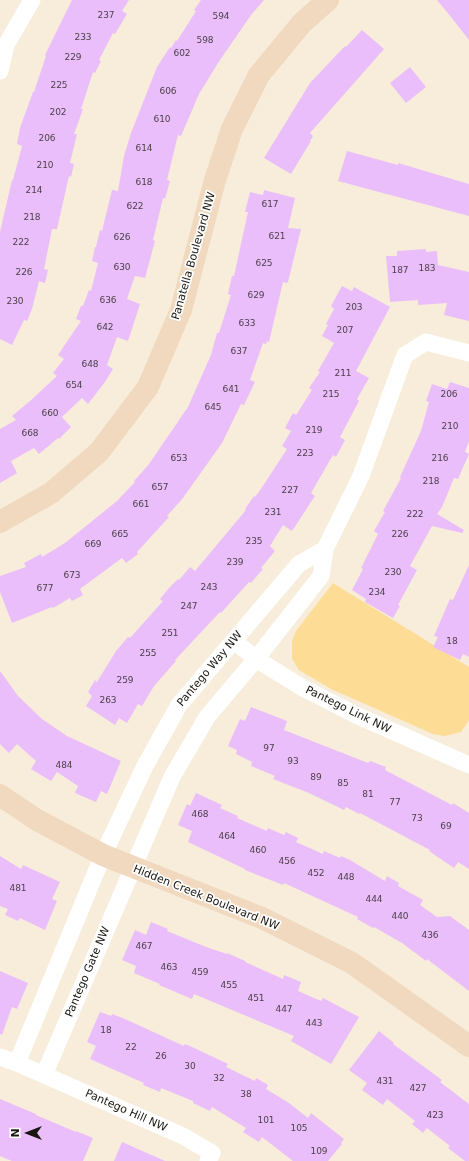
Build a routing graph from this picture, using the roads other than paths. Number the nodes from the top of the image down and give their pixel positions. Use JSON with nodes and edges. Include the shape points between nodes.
{"nodes":[{"id":1,"x":32,"y":0,"type":"edge"},
{"id":2,"x":328,"y":0,"type":"edge"},
{"id":3,"x":3,"y":44,"type":"edge"},
{"id":4,"x":0,"y":71,"type":"edge"},
{"id":5,"x":469,"y":353,"type":"edge"},
{"id":6,"x":0,"y":522,"type":"edge"},
{"id":7,"x":325,"y":549,"type":"junction"},
{"id":8,"x":234,"y":641,"type":"junction"},
{"id":9,"x":256,"y":659,"type":"junction"},
{"id":10,"x":468,"y":762,"type":"edge"},
{"id":11,"x":0,"y":795,"type":"edge"},
{"id":12,"x":103,"y":855,"type":"junction"},
{"id":13,"x":133,"y":868,"type":"junction"},
{"id":14,"x":469,"y":1046,"type":"edge"},
{"id":15,"x":0,"y":1057,"type":"edge"},
{"id":16,"x":30,"y":1069,"type":"junction"},
{"id":17,"x":215,"y":1158,"type":"edge"}],
"edges":[{"from":1,"to":3,"type":"street"},
{"from":2,"to":6,"type":"street","name":"Panatella Boulevard NW","via":[[302,23],[259,75],[232,129],[215,180],[181,310],[148,387],[99,452],[51,493]]},
{"from":3,"to":4,"type":"street"},
{"from":5,"to":7,"type":"street","via":[[426,342],[405,355],[361,476]]},
{"from":7,"to":8,"type":"street","name":"Pantego Way NW","via":[[299,564]]},
{"from":7,"to":9,"type":"street","via":[[321,576]]},
{"from":8,"to":9,"type":"street","name":"Pantego Link NW"},
{"from":8,"to":12,"type":"street","name":"Pantego Way NW","via":[[179,705],[145,766]]},
{"from":9,"to":10,"type":"street","name":"Pantego Link NW","via":[[303,688],[356,715]]},
{"from":9,"to":13,"type":"street","via":[[207,717],[172,776]]},
{"from":11,"to":12,"type":"street","name":"Hidden Creek Boulevard NW","via":[[37,820]]},
{"from":12,"to":13,"type":"street","name":"Hidden Creek Boulevard NW"},
{"from":12,"to":16,"type":"street"},
{"from":13,"to":14,"type":"street","name":"Hidden Creek Boulevard NW","via":[[262,918],[352,963]]},
{"from":13,"to":16,"type":"street","name":"Pantego Gate NW"},
{"from":15,"to":16,"type":"street","name":"Pantego Hill NW"},
{"from":16,"to":17,"type":"street","name":"Pantego Hill NW","via":[[183,1136]]}]}
